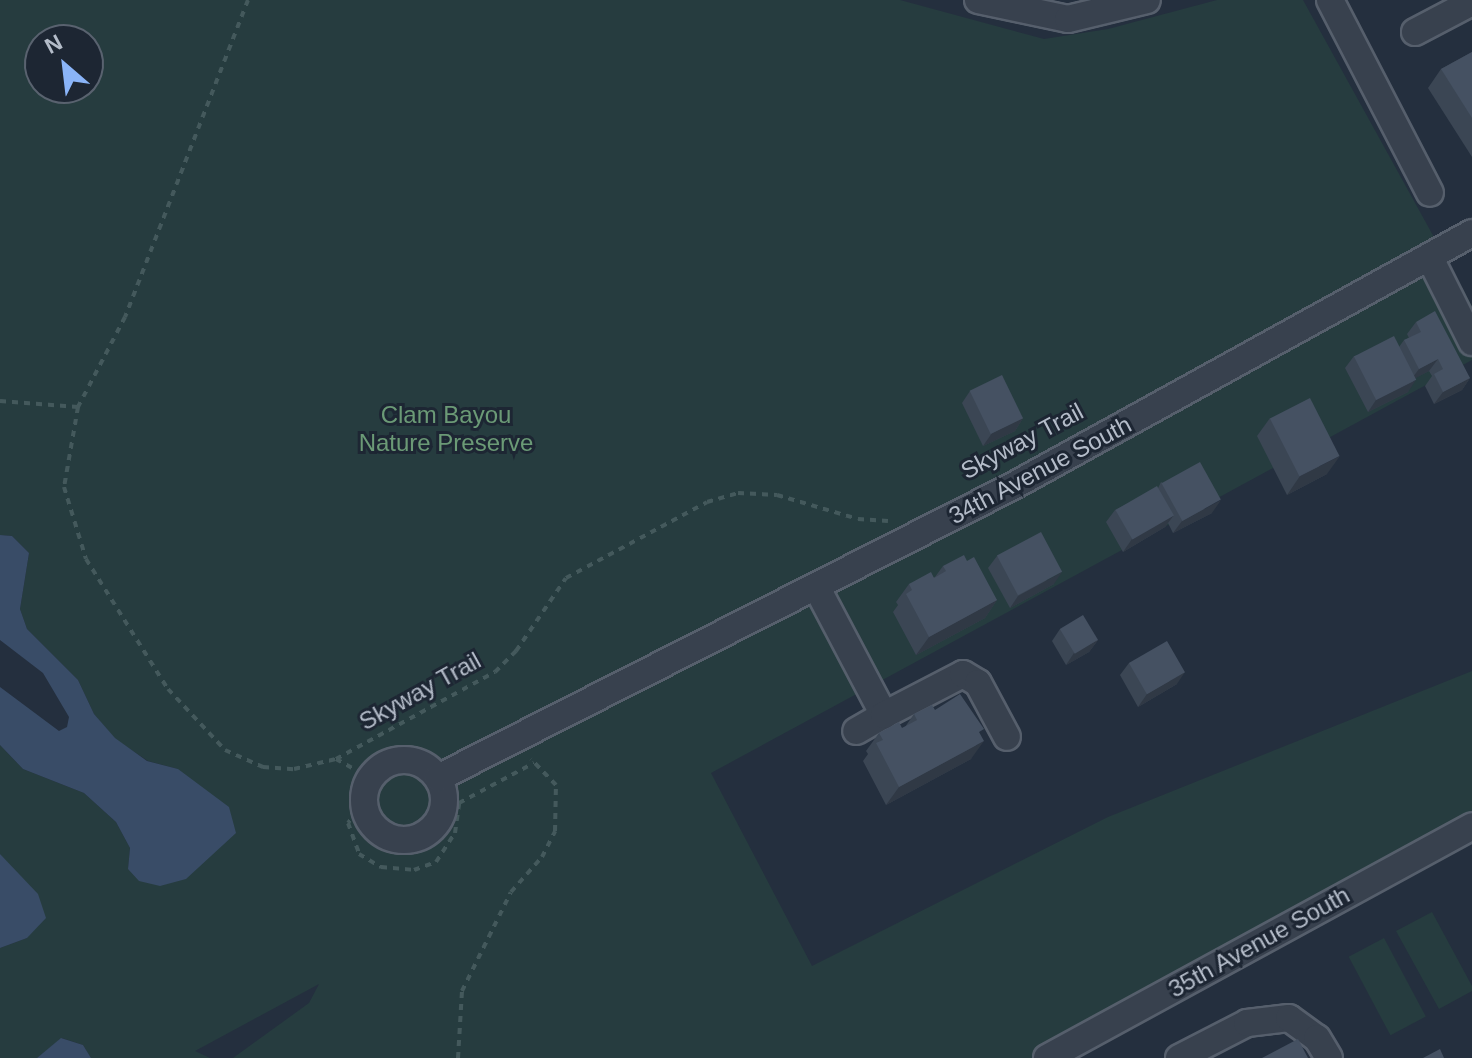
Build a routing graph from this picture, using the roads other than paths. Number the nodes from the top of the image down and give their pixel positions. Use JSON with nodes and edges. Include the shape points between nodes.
{"nodes":[{"id":1,"x":978,"y":0,"type":"edge"},
{"id":2,"x":1147,"y":0,"type":"edge"},
{"id":3,"x":1330,"y":0,"type":"edge"},
{"id":4,"x":1472,"y":2,"type":"edge"},
{"id":5,"x":1415,"y":32,"type":"dead end"},
{"id":6,"x":1430,"y":193,"type":"dead end"},
{"id":7,"x":1472,"y":233,"type":"edge"},
{"id":8,"x":1430,"y":258,"type":"junction"},
{"id":9,"x":1472,"y":342,"type":"edge"},
{"id":10,"x":817,"y":588,"type":"junction"},
{"id":11,"x":884,"y":715,"type":"junction"},
{"id":12,"x":856,"y":731,"type":"dead end"},
{"id":13,"x":1007,"y":737,"type":"dead end"},
{"id":14,"x":438,"y":778,"type":"junction"},
{"id":15,"x":1472,"y":826,"type":"edge"},
{"id":16,"x":1047,"y":1058,"type":"edge"},
{"id":17,"x":1179,"y":1058,"type":"edge"},
{"id":18,"x":1329,"y":1058,"type":"edge"}],
"edges":[{"from":1,"to":2,"type":"street","via":[[1068,19]]},
{"from":3,"to":6,"type":"street"},
{"from":4,"to":5,"type":"street"},
{"from":7,"to":8,"type":"street","name":"34th Avenue South"},
{"from":8,"to":9,"type":"street"},
{"from":8,"to":10,"type":"street","name":"34th Avenue South"},
{"from":10,"to":11,"type":"street"},
{"from":10,"to":14,"type":"street","name":"34th Avenue South"},
{"from":11,"to":12,"type":"street"},
{"from":11,"to":13,"type":"street","via":[[963,674],[978,683]]},
{"from":14,"to":14,"type":"street","via":[[443,812],[437,824],[416,839],[378,831],[367,790],[386,763],[399,759],[426,765]]},
{"from":15,"to":16,"type":"street","name":"35th Avenue South"},
{"from":17,"to":18,"type":"street","via":[[1247,1023],[1289,1018],[1317,1038]]}]}
